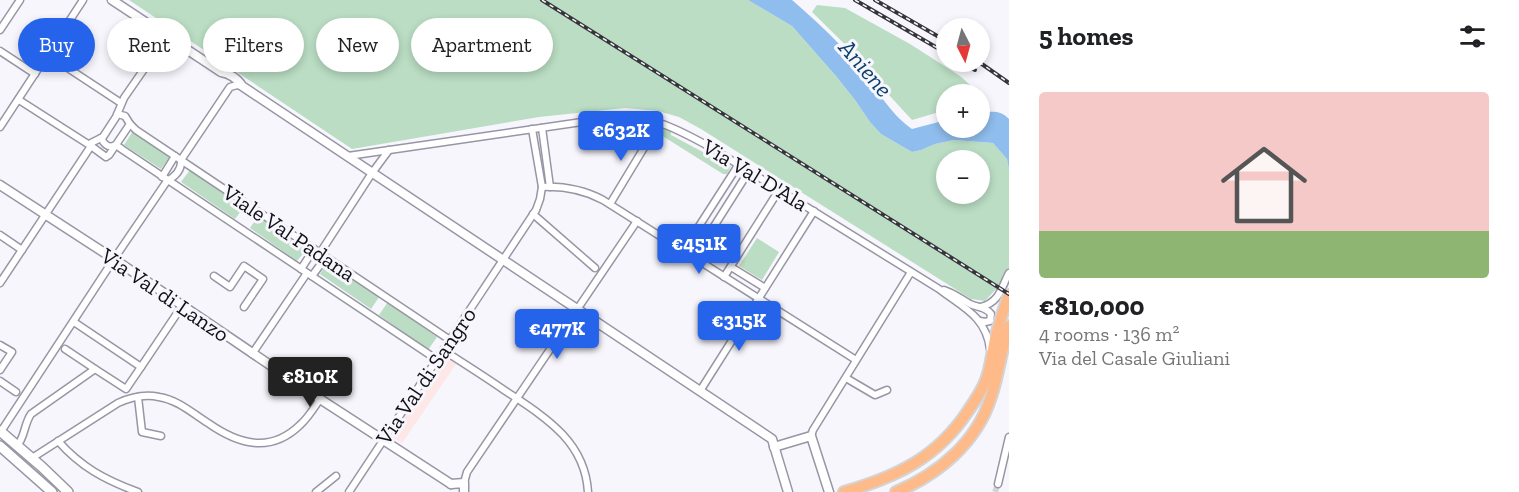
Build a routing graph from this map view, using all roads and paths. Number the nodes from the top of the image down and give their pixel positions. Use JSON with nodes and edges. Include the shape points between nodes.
{"nodes":[{"id":1,"x":20,"y":0,"type":"edge"},
{"id":2,"x":84,"y":0,"type":"edge"},
{"id":3,"x":112,"y":0,"type":"edge"},
{"id":4,"x":72,"y":18,"type":"edge"},
{"id":5,"x":140,"y":18,"type":"edge"},
{"id":6,"x":0,"y":30,"type":"edge"},
{"id":7,"x":0,"y":51,"type":"edge"},
{"id":8,"x":74,"y":72,"type":"edge"},
{"id":9,"x":142,"y":72,"type":"edge"},
{"id":10,"x":221,"y":72,"type":"joint"},
{"id":11,"x":35,"y":74,"type":"joint"},
{"id":12,"x":242,"y":86,"type":"junction"},
{"id":13,"x":230,"y":87,"type":"junction"},
{"id":14,"x":19,"y":100,"type":"junction"},
{"id":15,"x":121,"y":103,"type":"junction"},
{"id":16,"x":117,"y":114,"type":"junction"},
{"id":17,"x":659,"y":123,"type":"junction"},
{"id":18,"x":130,"y":124,"type":"junction"},
{"id":19,"x":0,"y":127,"type":"edge"},
{"id":20,"x":542,"y":128,"type":"junction"},
{"id":21,"x":532,"y":129,"type":"junction"},
{"id":22,"x":102,"y":138,"type":"junction"},
{"id":23,"x":116,"y":145,"type":"junction"},
{"id":24,"x":91,"y":146,"type":"junction"},
{"id":25,"x":389,"y":150,"type":"junction"},
{"id":26,"x":348,"y":156,"type":"junction"},
{"id":27,"x":178,"y":158,"type":"junction"},
{"id":28,"x":739,"y":164,"type":"junction"},
{"id":29,"x":749,"y":171,"type":"junction"},
{"id":30,"x":372,"y":173,"type":"junction"},
{"id":31,"x":165,"y":179,"type":"junction"},
{"id":32,"x":0,"y":185,"type":"edge"},
{"id":33,"x":542,"y":187,"type":"junction"},
{"id":34,"x":550,"y":187,"type":"junction"},
{"id":35,"x":780,"y":190,"type":"junction"},
{"id":36,"x":610,"y":204,"type":"junction"},
{"id":37,"x":814,"y":211,"type":"junction"},
{"id":38,"x":533,"y":214,"type":"junction"},
{"id":39,"x":45,"y":215,"type":"junction"},
{"id":40,"x":637,"y":221,"type":"junction"},
{"id":41,"x":0,"y":235,"type":"edge"},
{"id":42,"x":22,"y":250,"type":"junction"},
{"id":43,"x":684,"y":251,"type":"junction"},
{"id":44,"x":320,"y":253,"type":"junction"},
{"id":45,"x":694,"y":258,"type":"junction"},
{"id":46,"x":114,"y":259,"type":"junction"},
{"id":47,"x":504,"y":260,"type":"junction"},
{"id":48,"x":731,"y":267,"type":"junction"},
{"id":49,"x":595,"y":268,"type":"dead end"},
{"id":50,"x":911,"y":272,"type":"junction"},
{"id":51,"x":306,"y":273,"type":"junction"},
{"id":52,"x":1009,"y":273,"type":"edge"},
{"id":53,"x":214,"y":276,"type":"dead end"},
{"id":54,"x":724,"y":277,"type":"junction"},
{"id":55,"x":0,"y":283,"type":"edge"},
{"id":56,"x":765,"y":288,"type":"junction"},
{"id":57,"x":939,"y":289,"type":"junction"},
{"id":58,"x":1009,"y":296,"type":"edge"},
{"id":59,"x":759,"y":299,"type":"junction"},
{"id":60,"x":182,"y":306,"type":"junction"},
{"id":61,"x":981,"y":307,"type":"junction"},
{"id":62,"x":244,"y":308,"type":"dead end"},
{"id":63,"x":577,"y":309,"type":"junction"},
{"id":64,"x":980,"y":321,"type":"junction"},
{"id":65,"x":74,"y":322,"type":"junction"},
{"id":66,"x":1009,"y":326,"type":"edge"},
{"id":67,"x":450,"y":340,"type":"junction"},
{"id":68,"x":0,"y":345,"type":"edge"},
{"id":69,"x":65,"y":349,"type":"dead end"},
{"id":70,"x":443,"y":350,"type":"junction"},
{"id":71,"x":252,"y":354,"type":"junction"},
{"id":72,"x":436,"y":359,"type":"junction"},
{"id":73,"x":856,"y":360,"type":"junction"},
{"id":74,"x":991,"y":360,"type":"junction"},
{"id":75,"x":141,"y":367,"type":"junction"},
{"id":76,"x":95,"y":369,"type":"junction"},
{"id":77,"x":0,"y":370,"type":"edge"},
{"id":78,"x":846,"y":378,"type":"junction"},
{"id":79,"x":0,"y":381,"type":"edge"},
{"id":80,"x":887,"y":390,"type":"dead end"},
{"id":81,"x":700,"y":391,"type":"junction"},
{"id":82,"x":16,"y":392,"type":"dead end"},
{"id":83,"x":138,"y":397,"type":"junction"},
{"id":84,"x":517,"y":398,"type":"junction"},
{"id":85,"x":320,"y":399,"type":"junction"},
{"id":86,"x":0,"y":432,"type":"edge"},
{"id":87,"x":161,"y":436,"type":"dead end"},
{"id":88,"x":811,"y":436,"type":"junction"},
{"id":89,"x":1009,"y":437,"type":"edge"},
{"id":90,"x":58,"y":441,"type":"junction"},
{"id":91,"x":383,"y":441,"type":"junction"},
{"id":92,"x":0,"y":446,"type":"edge"},
{"id":93,"x":17,"y":446,"type":"junction"},
{"id":94,"x":774,"y":447,"type":"junction"},
{"id":95,"x":32,"y":458,"type":"junction"},
{"id":96,"x":912,"y":466,"type":"junction"},
{"id":97,"x":336,"y":476,"type":"dead end"},
{"id":98,"x":921,"y":479,"type":"junction"},
{"id":99,"x":998,"y":484,"type":"tunnel mouth"},
{"id":100,"x":451,"y":488,"type":"edge"},
{"id":101,"x":464,"y":488,"type":"edge"},
{"id":102,"x":52,"y":492,"type":"edge"},
{"id":103,"x":68,"y":492,"type":"edge"},
{"id":104,"x":138,"y":492,"type":"edge"},
{"id":105,"x":316,"y":492,"type":"edge"},
{"id":106,"x":349,"y":492,"type":"edge"},
{"id":107,"x":588,"y":492,"type":"edge"},
{"id":108,"x":788,"y":492,"type":"edge"},
{"id":109,"x":829,"y":492,"type":"edge"},
{"id":110,"x":844,"y":492,"type":"edge"},
{"id":111,"x":897,"y":492,"type":"edge"}],
"edges":[{"from":1,"to":6,"type":"street"},
{"from":2,"to":4,"type":"street"},
{"from":3,"to":5,"type":"street"},
{"from":7,"to":11,"type":"street"},
{"from":8,"to":15,"type":"street"},
{"from":9,"to":15,"type":"street"},
{"from":10,"to":12,"type":"street"},
{"from":10,"to":13,"type":"street"},
{"from":11,"to":14,"type":"street"},
{"from":12,"to":13,"type":"street"},
{"from":12,"to":26,"type":"street"},
{"from":13,"to":27,"type":"street"},
{"from":14,"to":19,"type":"street"},
{"from":14,"to":24,"type":"street"},
{"from":15,"to":16,"type":"street"},
{"from":16,"to":18,"type":"street","name":"Viale Val Padana","via":[[125,116]]},
{"from":16,"to":22,"type":"street"},
{"from":17,"to":20,"type":"street","name":"Via Val D'Ala","via":[[620,116]]},
{"from":17,"to":28,"type":"street","name":"Via Val D'Ala"},
{"from":17,"to":36,"type":"street"},
{"from":18,"to":23,"type":"street"},
{"from":18,"to":27,"type":"street","name":"Viale Val Padana"},
{"from":20,"to":21,"type":"street","name":"Via Val D'Ala"},
{"from":20,"to":34,"type":"street"},
{"from":21,"to":25,"type":"street","name":"Via Val D'Ala"},
{"from":21,"to":33,"type":"street"},
{"from":22,"to":23,"type":"street","name":"Viale Val Padana","via":[[108,146]]},
{"from":22,"to":24,"type":"street"},
{"from":23,"to":24,"type":"street","via":[[106,157]]},
{"from":23,"to":31,"type":"street","name":"Viale Val Padana"},
{"from":24,"to":39,"type":"street"},
{"from":25,"to":26,"type":"street","name":"Via Val D'Ala"},
{"from":25,"to":30,"type":"street"},
{"from":26,"to":30,"type":"street"},
{"from":27,"to":31,"type":"street"},
{"from":27,"to":31,"type":"street","via":[[179,171]]},
{"from":27,"to":44,"type":"street","name":"Viale Val Padana"},
{"from":28,"to":29,"type":"street","name":"Via Val D'Ala"},
{"from":28,"to":43,"type":"street"},
{"from":29,"to":35,"type":"street","name":"Via Val D'Ala"},
{"from":29,"to":45,"type":"street"},
{"from":30,"to":44,"type":"street"},
{"from":30,"to":47,"type":"street"},
{"from":31,"to":46,"type":"street"},
{"from":31,"to":51,"type":"street","name":"Viale Val Padana"},
{"from":32,"to":39,"type":"street","name":"Via Val di Lanzo"},
{"from":33,"to":34,"type":"street"},
{"from":33,"to":38,"type":"street","name":"Via Val di Sangro"},
{"from":34,"to":36,"type":"street","via":[[584,191]]},
{"from":35,"to":37,"type":"street","name":"Via Val D'Ala"},
{"from":35,"to":48,"type":"street"},
{"from":36,"to":40,"type":"street"},
{"from":37,"to":50,"type":"street","name":"Via Val D'Ala"},
{"from":37,"to":56,"type":"street"},
{"from":38,"to":47,"type":"street","name":"Via Val di Sangro"},
{"from":38,"to":49,"type":"street"},
{"from":39,"to":42,"type":"street"},
{"from":39,"to":46,"type":"street","name":"Via Val di Lanzo"},
{"from":40,"to":43,"type":"street"},
{"from":40,"to":63,"type":"street"},
{"from":41,"to":42,"type":"street"},
{"from":42,"to":55,"type":"street"},
{"from":43,"to":45,"type":"street"},
{"from":44,"to":51,"type":"street"},
{"from":44,"to":51,"type":"street"},
{"from":44,"to":67,"type":"street","name":"Viale Val Padana"},
{"from":45,"to":54,"type":"street"},
{"from":46,"to":60,"type":"street","name":"Via Val di Lanzo"},
{"from":46,"to":65,"type":"street"},
{"from":47,"to":63,"type":"street"},
{"from":47,"to":67,"type":"street","name":"Via Val di Sangro"},
{"from":48,"to":54,"type":"street"},
{"from":48,"to":56,"type":"street"},
{"from":50,"to":57,"type":"street","name":"Via Val D'Ala"},
{"from":50,"to":73,"type":"street"},
{"from":51,"to":71,"type":"street"},
{"from":51,"to":72,"type":"street","name":"Viale Val Padana"},
{"from":52,"to":61,"type":"street","via":[[998,297]]},
{"from":53,"to":62,"type":"street","via":[[230,287],[244,266],[263,279]]},
{"from":54,"to":59,"type":"street"},
{"from":56,"to":59,"type":"street"},
{"from":57,"to":61,"type":"street"},
{"from":57,"to":64,"type":"street","name":"Via Val D'Ala"},
{"from":58,"to":74,"type":"main road"},
{"from":59,"to":73,"type":"street"},
{"from":59,"to":81,"type":"street"},
{"from":60,"to":71,"type":"street","name":"Via Val di Lanzo"},
{"from":60,"to":75,"type":"street"},
{"from":61,"to":64,"type":"street","via":[[991,316],[989,322]]},
{"from":63,"to":81,"type":"street"},
{"from":63,"to":84,"type":"street"},
{"from":64,"to":74,"type":"street","via":[[987,334]]},
{"from":65,"to":75,"type":"street"},
{"from":65,"to":86,"type":"street"},
{"from":66,"to":98,"type":"main road","via":[[992,396],[979,426],[954,455]]},
{"from":67,"to":70,"type":"street","name":"Via Val di Sangro"},
{"from":68,"to":77,"type":"street","via":[[12,352]]},
{"from":69,"to":76,"type":"street"},
{"from":70,"to":72,"type":"street","name":"Via Val di Sangro"},
{"from":70,"to":84,"type":"street"},
{"from":71,"to":85,"type":"street","name":"Via Val di Lanzo"},
{"from":72,"to":91,"type":"street","name":"Via Val di Sangro"},
{"from":73,"to":78,"type":"street"},
{"from":74,"to":96,"type":"main road","via":[[984,386],[964,417],[943,441]]},
{"from":75,"to":76,"type":"street","via":[[126,389]]},
{"from":76,"to":93,"type":"street","via":[[31,414]]},
{"from":78,"to":80,"type":"street","via":[[875,396]]},
{"from":78,"to":88,"type":"street"},
{"from":79,"to":82,"type":"street"},
{"from":81,"to":94,"type":"street","via":[[772,439]]},
{"from":83,"to":85,"type":"street","via":[[171,400],[228,436],[254,443],[292,432]]},
{"from":83,"to":87,"type":"street","via":[[142,432]]},
{"from":83,"to":90,"type":"street","via":[[118,403]]},
{"from":84,"to":101,"type":"street","via":[[467,472]]},
{"from":84,"to":107,"type":"street","via":[[547,419],[568,441],[584,468]]},
{"from":85,"to":91,"type":"street","name":"Via Val di Lanzo"},
{"from":86,"to":93,"type":"main road"},
{"from":88,"to":94,"type":"street"},
{"from":88,"to":109,"type":"street"},
{"from":89,"to":99,"type":"street"},
{"from":90,"to":95,"type":"street"},
{"from":90,"to":104,"type":"street","via":[[91,470]]},
{"from":91,"to":100,"type":"street","name":"Via Val di Lanzo"},
{"from":91,"to":106,"type":"street","name":"Via Val di Sangro"},
{"from":92,"to":102,"type":"main road"},
{"from":93,"to":95,"type":"main road"},
{"from":94,"to":108,"type":"street"},
{"from":95,"to":103,"type":"main road"},
{"from":96,"to":98,"type":"street"},
{"from":96,"to":110,"type":"main road"},
{"from":97,"to":105,"type":"street"},
{"from":98,"to":111,"type":"main road"},
{"from":100,"to":101,"type":"street"}]}
